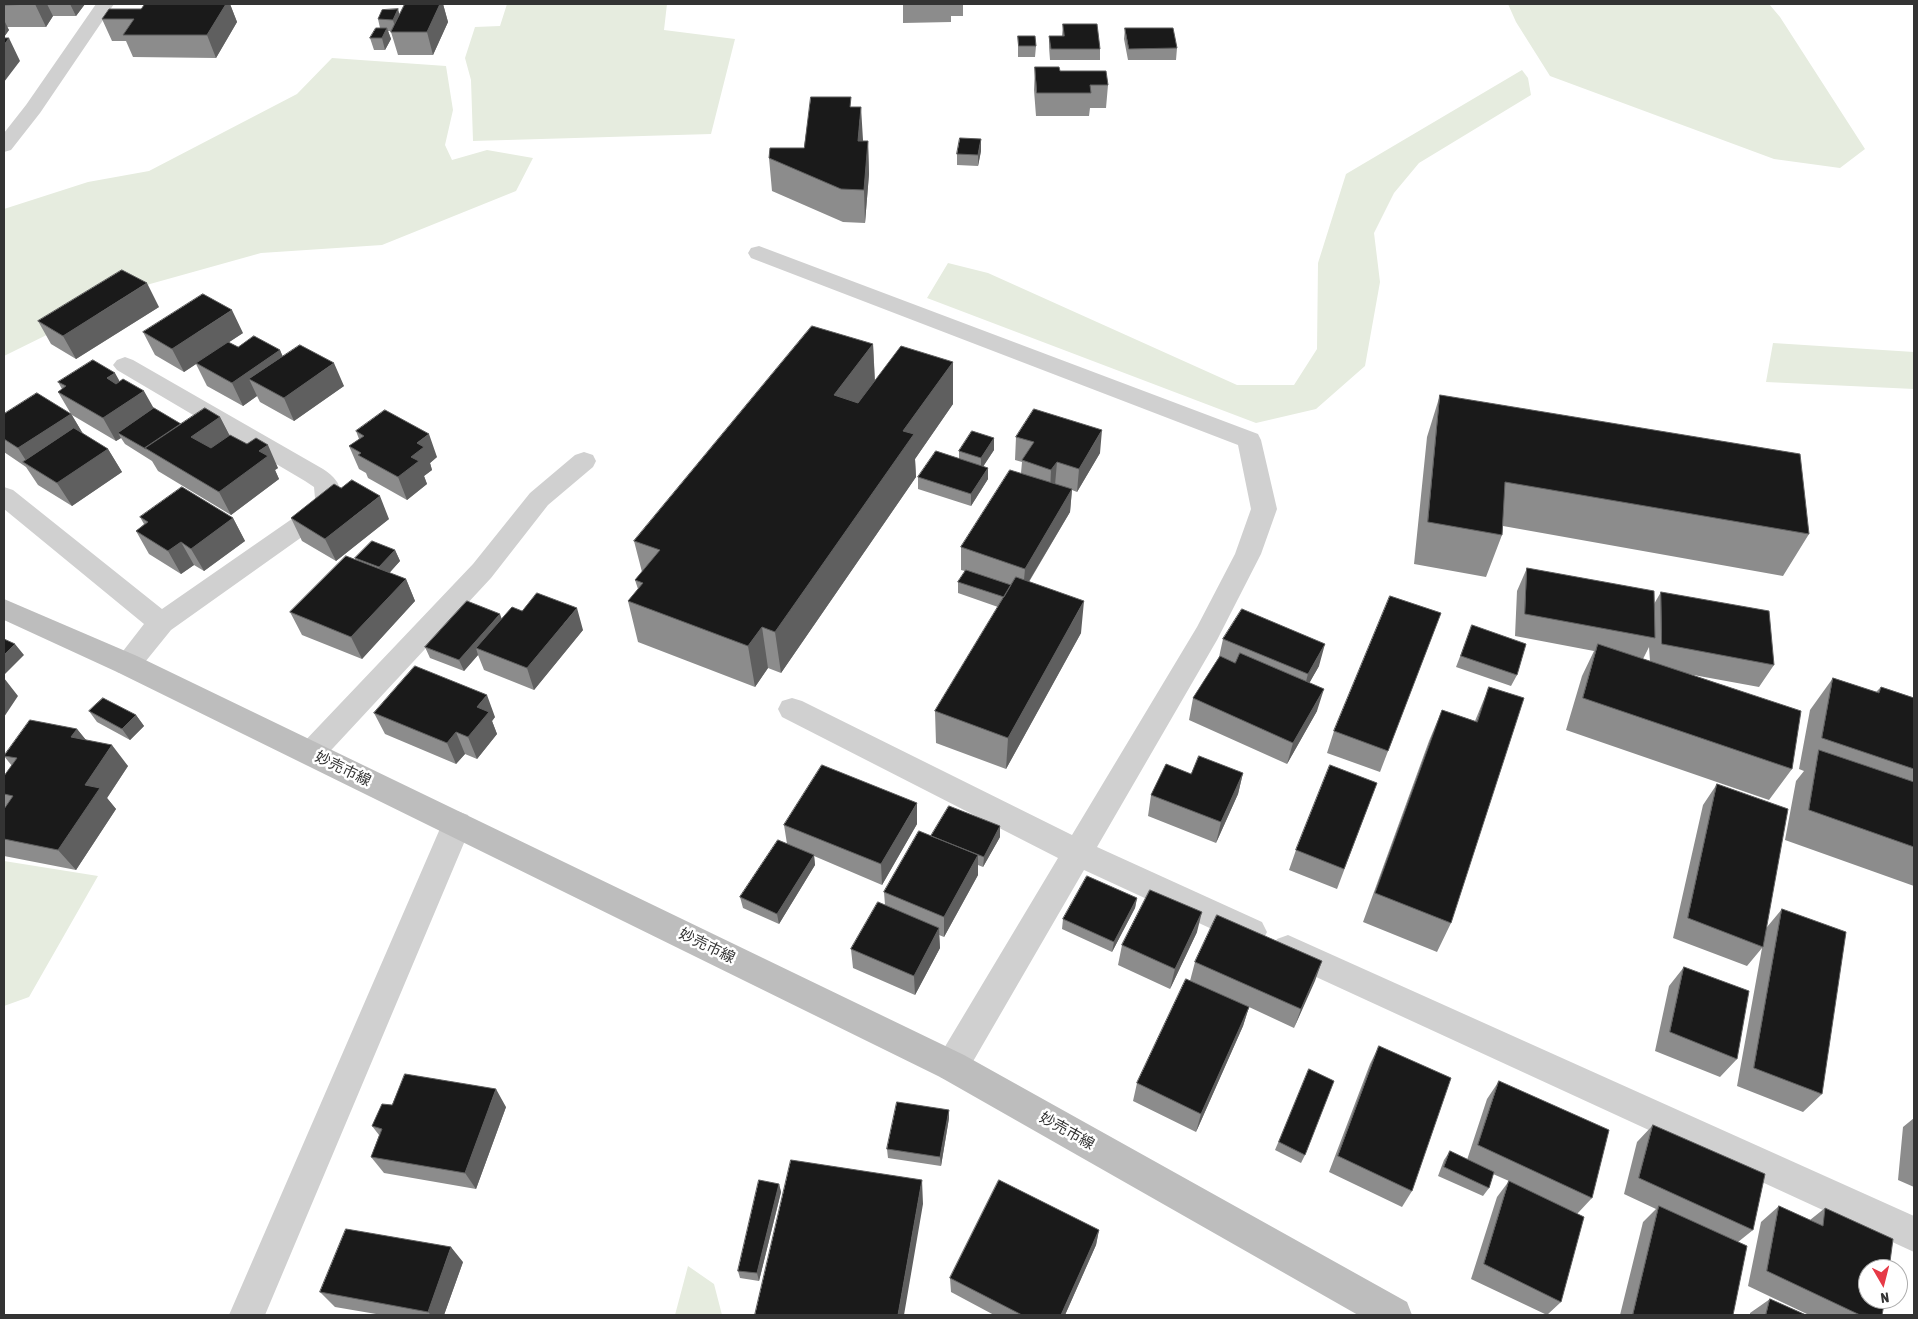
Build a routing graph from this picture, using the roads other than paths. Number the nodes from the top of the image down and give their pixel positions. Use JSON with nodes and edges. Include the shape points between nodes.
{"nodes":[{"id":1,"x":105,"y":4,"type":"edge"},
{"id":2,"x":4,"y":146,"type":"edge"},
{"id":3,"x":759,"y":253,"type":"dead end"},
{"id":4,"x":126,"y":365,"type":"dead end"},
{"id":5,"x":584,"y":461,"type":"dead end"},
{"id":6,"x":4,"y":496,"type":"edge"},
{"id":7,"x":4,"y":609,"type":"edge"},
{"id":8,"x":161,"y":623,"type":"junction"},
{"id":9,"x":127,"y":664,"type":"junction"},
{"id":10,"x":792,"y":709,"type":"dead end"},
{"id":11,"x":311,"y":753,"type":"junction"},
{"id":12,"x":457,"y":824,"type":"junction"},
{"id":13,"x":1078,"y":853,"type":"junction"},
{"id":14,"x":952,"y":1066,"type":"junction"},
{"id":15,"x":1914,"y":1234,"type":"edge"},
{"id":16,"x":247,"y":1315,"type":"edge"},
{"id":17,"x":1394,"y":1315,"type":"edge"}],
"edges":[{"from":1,"to":2,"type":"street"},
{"from":3,"to":13,"type":"street","via":[[1249,440],[1264,508],[1248,554],[1207,633]]},
{"from":4,"to":8,"type":"street","via":[[314,475],[326,484],[328,498],[320,511]]},
{"from":5,"to":11,"type":"street","via":[[539,499],[482,571]]},
{"from":6,"to":8,"type":"street"},
{"from":7,"to":9,"type":"main road","name":"妙売市線"},
{"from":8,"to":9,"type":"street"},
{"from":9,"to":11,"type":"main road","name":"妙売市線"},
{"from":10,"to":13,"type":"street"},
{"from":11,"to":12,"type":"main road","name":"妙売市線"},
{"from":12,"to":14,"type":"main road","name":"妙売市線"},
{"from":12,"to":16,"type":"street"},
{"from":13,"to":14,"type":"street"},
{"from":13,"to":15,"type":"street"},
{"from":14,"to":17,"type":"main road","name":"妙売市線"}]}
